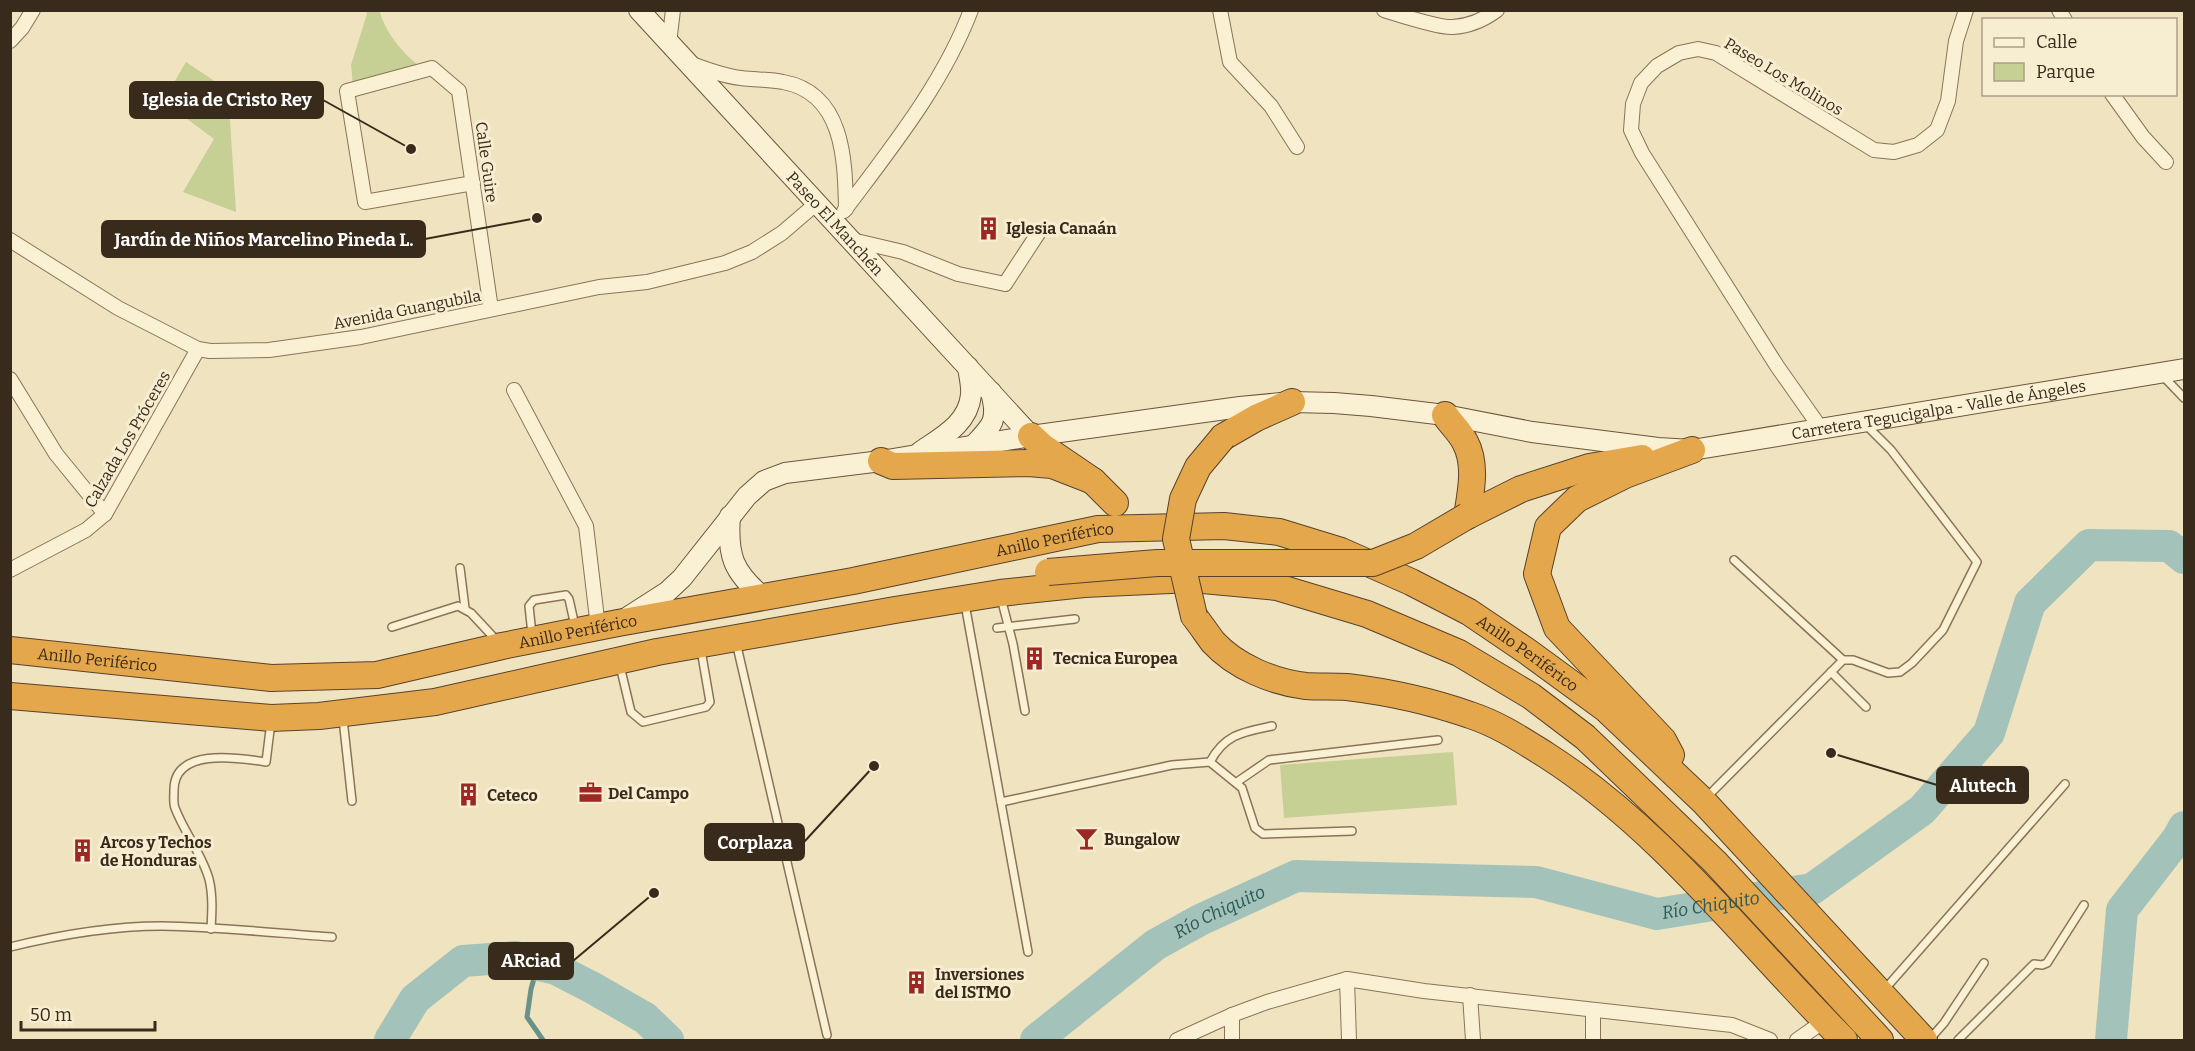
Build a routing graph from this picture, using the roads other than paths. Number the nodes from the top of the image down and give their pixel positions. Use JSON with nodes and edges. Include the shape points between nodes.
{"nodes":[{"id":1,"x":33,"y":10,"type":"edge"},
{"id":2,"x":639,"y":10,"type":"edge"},
{"id":3,"x":971,"y":10,"type":"edge"},
{"id":4,"x":1220,"y":10,"type":"edge"},
{"id":5,"x":1384,"y":10,"type":"edge"},
{"id":6,"x":1497,"y":10,"type":"edge"},
{"id":7,"x":1966,"y":10,"type":"edge"},
{"id":8,"x":673,"y":11,"type":"edge"},
{"id":9,"x":10,"y":41,"type":"edge"},
{"id":10,"x":669,"y":43,"type":"junction"},
{"id":11,"x":686,"y":62,"type":"junction"},
{"id":12,"x":2113,"y":96,"type":"edge"},
{"id":13,"x":1298,"y":147,"type":"dead end"},
{"id":14,"x":2166,"y":162,"type":"dead end"},
{"id":15,"x":473,"y":183,"type":"junction"},
{"id":16,"x":817,"y":203,"type":"junction"},
{"id":17,"x":840,"y":216,"type":"junction"},
{"id":18,"x":1039,"y":232,"type":"dead end"},
{"id":19,"x":10,"y":240,"type":"edge"},
{"id":20,"x":852,"y":240,"type":"junction"},
{"id":21,"x":491,"y":309,"type":"junction"},
{"id":22,"x":198,"y":349,"type":"junction"},
{"id":23,"x":968,"y":367,"type":"junction"},
{"id":24,"x":2184,"y":369,"type":"edge"},
{"id":25,"x":2160,"y":373,"type":"junction"},
{"id":26,"x":10,"y":379,"type":"edge"},
{"id":27,"x":514,"y":390,"type":"dead end"},
{"id":28,"x":991,"y":392,"type":"junction"},
{"id":29,"x":2184,"y":398,"type":"edge"},
{"id":30,"x":1292,"y":402,"type":"junction"},
{"id":31,"x":1445,"y":415,"type":"junction"},
{"id":32,"x":1864,"y":422,"type":"junction"},
{"id":33,"x":1822,"y":430,"type":"junction"},
{"id":34,"x":1031,"y":436,"type":"junction"},
{"id":35,"x":972,"y":447,"type":"junction"},
{"id":36,"x":1692,"y":450,"type":"junction"},
{"id":37,"x":914,"y":455,"type":"junction"},
{"id":38,"x":881,"y":461,"type":"junction"},
{"id":39,"x":1093,"y":481,"type":"junction"},
{"id":40,"x":1114,"y":503,"type":"dead end"},
{"id":41,"x":105,"y":514,"type":"junction"},
{"id":42,"x":730,"y":516,"type":"junction"},
{"id":43,"x":1467,"y":516,"type":"junction"},
{"id":44,"x":1734,"y":560,"type":"dead end"},
{"id":45,"x":460,"y":568,"type":"dead end"},
{"id":46,"x":10,"y":570,"type":"edge"},
{"id":47,"x":1000,"y":593,"type":"junction"},
{"id":48,"x":764,"y":598,"type":"junction"},
{"id":49,"x":964,"y":599,"type":"junction"},
{"id":50,"x":465,"y":608,"type":"junction"},
{"id":51,"x":895,"y":610,"type":"junction"},
{"id":52,"x":1075,"y":619,"type":"dead end"},
{"id":53,"x":1008,"y":626,"type":"junction"},
{"id":54,"x":392,"y":627,"type":"dead end"},
{"id":55,"x":598,"y":627,"type":"junction"},
{"id":56,"x":997,"y":628,"type":"dead end"},
{"id":57,"x":735,"y":639,"type":"junction"},
{"id":58,"x":533,"y":640,"type":"junction"},
{"id":59,"x":700,"y":645,"type":"junction"},
{"id":60,"x":502,"y":646,"type":"junction"},
{"id":61,"x":10,"y":650,"type":"edge"},
{"id":62,"x":1843,"y":660,"type":"junction"},
{"id":63,"x":619,"y":661,"type":"junction"},
{"id":64,"x":10,"y":662,"type":"edge"},
{"id":65,"x":1831,"y":672,"type":"junction"},
{"id":66,"x":271,"y":678,"type":"junction"},
{"id":67,"x":10,"y":686,"type":"edge"},
{"id":68,"x":10,"y":696,"type":"edge"},
{"id":69,"x":1866,"y":707,"type":"dead end"},
{"id":70,"x":1025,"y":711,"type":"dead end"},
{"id":71,"x":331,"y":714,"type":"junction"},
{"id":72,"x":271,"y":718,"type":"junction"},
{"id":73,"x":1272,"y":726,"type":"dead end"},
{"id":74,"x":1438,"y":740,"type":"dead end"},
{"id":75,"x":1210,"y":762,"type":"junction"},
{"id":76,"x":1237,"y":782,"type":"junction"},
{"id":77,"x":2065,"y":784,"type":"dead end"},
{"id":78,"x":1695,"y":793,"type":"junction"},
{"id":79,"x":352,"y":801,"type":"dead end"},
{"id":80,"x":1001,"y":802,"type":"junction"},
{"id":81,"x":1352,"y":831,"type":"dead end"},
{"id":82,"x":2084,"y":904,"type":"dead end"},
{"id":83,"x":211,"y":929,"type":"junction"},
{"id":84,"x":332,"y":937,"type":"dead end"},
{"id":85,"x":10,"y":947,"type":"edge"},
{"id":86,"x":1028,"y":952,"type":"dead end"},
{"id":87,"x":1984,"y":963,"type":"dead end"},
{"id":88,"x":1347,"y":980,"type":"junction"},
{"id":89,"x":1881,"y":993,"type":"junction"},
{"id":90,"x":1470,"y":995,"type":"junction"},
{"id":91,"x":1593,"y":1010,"type":"junction"},
{"id":92,"x":1232,"y":1015,"type":"junction"},
{"id":93,"x":1824,"y":1021,"type":"junction"},
{"id":94,"x":827,"y":1035,"type":"dead end"},
{"id":95,"x":1177,"y":1041,"type":"edge"},
{"id":96,"x":1232,"y":1041,"type":"edge"},
{"id":97,"x":1349,"y":1041,"type":"edge"},
{"id":98,"x":1473,"y":1041,"type":"edge"},
{"id":99,"x":1593,"y":1041,"type":"edge"},
{"id":100,"x":1770,"y":1041,"type":"edge"},
{"id":101,"x":1797,"y":1041,"type":"edge"},
{"id":102,"x":1844,"y":1041,"type":"edge"},
{"id":103,"x":1880,"y":1041,"type":"edge"},
{"id":104,"x":1926,"y":1041,"type":"edge"},
{"id":105,"x":1958,"y":1041,"type":"edge"}],
"edges":[{"from":1,"to":9,"type":"street"},
{"from":2,"to":10,"type":"main road","name":"Paseo El Manchén"},
{"from":3,"to":17,"type":"street","via":[[943,71]]},
{"from":4,"to":13,"type":"street","via":[[1230,62],[1272,106]]},
{"from":5,"to":6,"type":"street","via":[[1452,27],[1483,20]]},
{"from":7,"to":33,"type":"street","name":"Paseo Los Molinos","via":[[1956,41],[1948,101],[1937,130],[1918,144],[1894,152],[1874,150],[1716,52],[1698,49],[1679,53],[1658,66],[1641,83],[1633,104],[1630,130],[1642,153]]},
{"from":8,"to":10,"type":"street"},
{"from":10,"to":11,"type":"main road","name":"Paseo El Manchén"},
{"from":11,"to":16,"type":"main road","name":"Paseo El Manchén"},
{"from":11,"to":17,"type":"street","via":[[731,76],[786,82],[816,96],[836,124],[845,164]]},
{"from":12,"to":14,"type":"street"},
{"from":15,"to":15,"type":"street","name":"Calle Guire","via":[[459,90],[432,68],[347,91],[365,202]]},
{"from":15,"to":21,"type":"street","name":"Calle Guire"},
{"from":16,"to":17,"type":"main road","name":"Paseo El Manchén"},
{"from":16,"to":21,"type":"street","name":"Avenida Guangubila","via":[[782,233],[725,263],[647,282],[599,287]]},
{"from":17,"to":20,"type":"main road","name":"Paseo El Manchén"},
{"from":18,"to":20,"type":"street","via":[[1005,284],[958,274],[903,252]]},
{"from":19,"to":22,"type":"street","name":"Avenida Guangubila","via":[[118,308]]},
{"from":20,"to":23,"type":"main road","name":"Paseo El Manchén"},
{"from":21,"to":22,"type":"street","name":"Avenida Guangubila","via":[[361,337],[269,350]]},
{"from":22,"to":41,"type":"street","name":"Calzada Los Próceres"},
{"from":23,"to":28,"type":"main road","name":"Paseo El Manchén"},
{"from":23,"to":37,"type":"main road","via":[[971,395],[964,418]]},
{"from":24,"to":25,"type":"main road","name":"Carretera Tegucigalpa - Valle de Ángeles"},
{"from":25,"to":29,"type":"lane"},
{"from":25,"to":32,"type":"main road","name":"Carretera Tegucigalpa - Valle de Ángeles"},
{"from":26,"to":41,"type":"street","via":[[56,454]]},
{"from":27,"to":55,"type":"street","via":[[586,526]]},
{"from":28,"to":34,"type":"main road","name":"Paseo El Manchén"},
{"from":28,"to":35,"type":"main road","via":[[996,411],[988,429]]},
{"from":30,"to":31,"type":"main road","name":"Carretera Tegucigalpa - Valle de Ángeles","via":[[1334,402]]},
{"from":30,"to":34,"type":"main road","name":"Carretera Tegucigalpa - Valle de Ángeles"},
{"from":30,"to":93,"type":"highway","bridge":true,"via":[[1223,437],[1198,467],[1183,499],[1176,539],[1194,616],[1214,643],[1234,660],[1265,676],[1305,686],[1409,696],[1473,716],[1513,734],[1600,793],[1691,876]]},
{"from":31,"to":36,"type":"main road","name":"Carretera Tegucigalpa - Valle de Ángeles","via":[[1532,432]]},
{"from":31,"to":43,"type":"highway","via":[[1465,442],[1472,467]]},
{"from":32,"to":33,"type":"main road","name":"Carretera Tegucigalpa - Valle de Ángeles"},
{"from":32,"to":62,"type":"lane","via":[[1891,450],[1977,562],[1943,630],[1900,672],[1888,673]]},
{"from":33,"to":36,"type":"main road","name":"Carretera Tegucigalpa - Valle de Ángeles"},
{"from":34,"to":35,"type":"main road","name":"Carretera Tegucigalpa - Valle de Ángeles"},
{"from":34,"to":39,"type":"highway"},
{"from":35,"to":37,"type":"main road","name":"Carretera Tegucigalpa - Valle de Ángeles"},
{"from":36,"to":43,"type":"highway","via":[[1589,467],[1521,489]]},
{"from":36,"to":78,"type":"highway","via":[[1625,475],[1577,499],[1548,527],[1537,574],[1557,627],[1663,740]]},
{"from":37,"to":38,"type":"main road","name":"Carretera Tegucigalpa - Valle de Ángeles"},
{"from":38,"to":39,"type":"highway","via":[[893,466],[1052,465]]},
{"from":38,"to":42,"type":"main road","name":"Carretera Tegucigalpa - Valle de Ángeles","via":[[785,473],[764,481]]},
{"from":39,"to":40,"type":"highway"},
{"from":41,"to":46,"type":"street","name":"Calzada Los Próceres","via":[[86,530]]},
{"from":42,"to":48,"type":"main road","via":[[732,560],[746,583]]},
{"from":42,"to":55,"type":"main road","name":"Carretera Tegucigalpa - Valle de Ángeles","via":[[675,585],[649,605]]},
{"from":43,"to":51,"type":"highway","bridge":true,"via":[[1416,546],[1373,563],[1157,563],[1048,572],[958,590]]},
{"from":44,"to":62,"type":"lane"},
{"from":45,"to":50,"type":"lane"},
{"from":47,"to":49,"type":"highway","name":"Anillo Periférico"},
{"from":47,"to":53,"type":"lane"},
{"from":47,"to":103,"type":"highway","name":"Anillo Periférico","via":[[1084,584],[1212,580],[1277,587],[1367,614],[1459,653],[1531,696],[1585,737],[1715,862]]},
{"from":48,"to":55,"type":"highway","name":"Anillo Periférico"},
{"from":48,"to":78,"type":"highway","name":"Anillo Periférico","via":[[1098,529],[1224,526],[1279,532],[1341,551],[1469,612],[1606,709]]},
{"from":49,"to":51,"type":"highway","name":"Anillo Periférico"},
{"from":49,"to":80,"type":"lane"},
{"from":50,"to":54,"type":"lane","via":[[458,606]]},
{"from":50,"to":60,"type":"lane"},
{"from":51,"to":57,"type":"highway","name":"Anillo Periférico"},
{"from":52,"to":53,"type":"lane"},
{"from":53,"to":56,"type":"lane"},
{"from":53,"to":70,"type":"lane"},
{"from":55,"to":58,"type":"highway","name":"Anillo Periférico"},
{"from":55,"to":58,"type":"lane","via":[[566,594],[534,600],[529,606]]},
{"from":57,"to":59,"type":"highway","name":"Anillo Periférico"},
{"from":57,"to":94,"type":"lane"},
{"from":58,"to":60,"type":"highway","name":"Anillo Periférico"},
{"from":59,"to":63,"type":"highway","name":"Anillo Periférico"},
{"from":59,"to":63,"type":"lane","via":[[710,702],[706,707],[643,722],[631,712]]},
{"from":60,"to":66,"type":"highway","name":"Anillo Periférico","via":[[377,675]]},
{"from":61,"to":66,"type":"highway","name":"Anillo Periférico"},
{"from":62,"to":65,"type":"lane"},
{"from":63,"to":71,"type":"highway","name":"Anillo Periférico","via":[[435,702]]},
{"from":64,"to":66,"type":"highway","via":[[236,685]]},
{"from":65,"to":69,"type":"lane"},
{"from":65,"to":78,"type":"lane"},
{"from":67,"to":71,"type":"highway"},
{"from":68,"to":72,"type":"highway","name":"Anillo Periférico"},
{"from":71,"to":72,"type":"highway","name":"Anillo Periférico"},
{"from":71,"to":79,"type":"lane"},
{"from":72,"to":83,"type":"lane","via":[[266,762],[228,757],[201,760],[185,767],[174,780],[174,806],[209,877]]},
{"from":73,"to":75,"type":"lane","via":[[1230,738]]},
{"from":74,"to":76,"type":"lane","via":[[1269,760]]},
{"from":75,"to":76,"type":"lane"},
{"from":75,"to":80,"type":"lane","via":[[1172,765]]},
{"from":76,"to":81,"type":"lane","via":[[1255,828],[1263,834]]},
{"from":77,"to":89,"type":"lane"},
{"from":78,"to":89,"type":"highway","name":"Anillo Periférico"},
{"from":80,"to":86,"type":"lane"},
{"from":82,"to":105,"type":"lane","via":[[2047,963],[2034,964]]},
{"from":83,"to":84,"type":"lane"},
{"from":83,"to":85,"type":"lane","via":[[160,926],[100,931]]},
{"from":87,"to":104,"type":"lane","via":[[1944,1023]]},
{"from":88,"to":90,"type":"street"},
{"from":88,"to":92,"type":"street"},
{"from":88,"to":97,"type":"street"},
{"from":89,"to":104,"type":"highway","name":"Anillo Periférico"},
{"from":90,"to":91,"type":"street"},
{"from":90,"to":98,"type":"street"},
{"from":91,"to":99,"type":"street"},
{"from":91,"to":100,"type":"street","via":[[1732,1025]]},
{"from":92,"to":95,"type":"street"},
{"from":92,"to":96,"type":"street"},
{"from":93,"to":101,"type":"street"},
{"from":93,"to":102,"type":"highway"}]}
